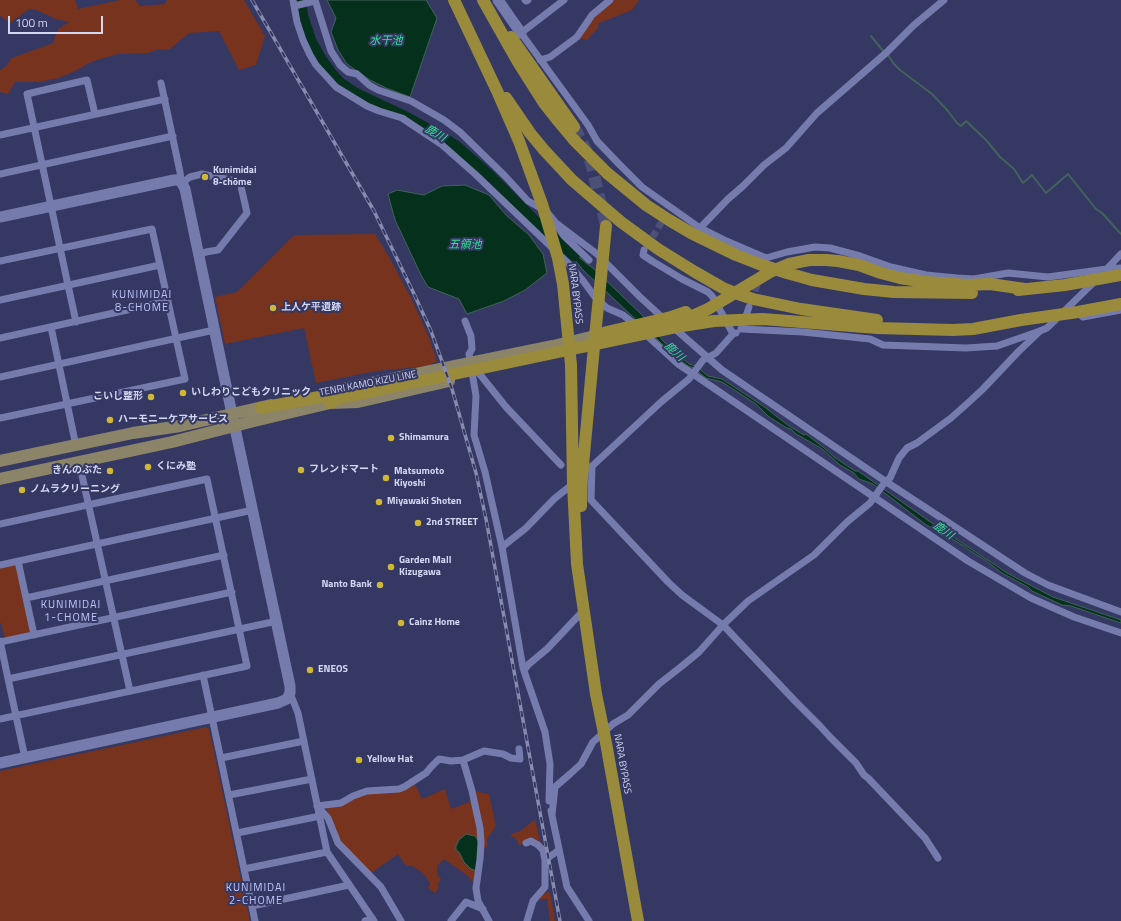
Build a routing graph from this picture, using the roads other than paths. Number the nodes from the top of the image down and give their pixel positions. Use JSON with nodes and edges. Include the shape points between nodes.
{"nodes":[{"id":1,"x":315,"y":0,"type":"edge"},
{"id":2,"x":454,"y":0,"type":"edge"},
{"id":3,"x":484,"y":0,"type":"edge"},
{"id":4,"x":498,"y":0,"type":"edge"},
{"id":5,"x":564,"y":0,"type":"edge"},
{"id":6,"x":610,"y":0,"type":"edge"},
{"id":7,"x":944,"y":0,"type":"edge"},
{"id":8,"x":293,"y":3,"type":"edge"},
{"id":9,"x":468,"y":29,"type":"junction"},
{"id":10,"x":521,"y":34,"type":"junction"},
{"id":11,"x":540,"y":60,"type":"junction"},
{"id":12,"x":161,"y":83,"type":"dead end"},
{"id":13,"x":165,"y":99,"type":"junction"},
{"id":14,"x":95,"y":114,"type":"junction"},
{"id":15,"x":574,"y":127,"type":"tunnel mouth"},
{"id":16,"x":34,"y":128,"type":"junction"},
{"id":17,"x":0,"y":135,"type":"edge"},
{"id":18,"x":173,"y":136,"type":"junction"},
{"id":19,"x":42,"y":165,"type":"junction"},
{"id":20,"x":0,"y":174,"type":"edge"},
{"id":21,"x":182,"y":182,"type":"junction"},
{"id":22,"x":51,"y":206,"type":"junction"},
{"id":23,"x":0,"y":217,"type":"edge"},
{"id":24,"x":556,"y":223,"type":"junction"},
{"id":25,"x":606,"y":226,"type":"tunnel mouth"},
{"id":26,"x":700,"y":228,"type":"junction"},
{"id":27,"x":60,"y":248,"type":"junction"},
{"id":28,"x":644,"y":250,"type":"dead end"},
{"id":29,"x":1121,"y":254,"type":"edge"},
{"id":30,"x":199,"y":255,"type":"junction"},
{"id":31,"x":589,"y":260,"type":"dead end"},
{"id":32,"x":0,"y":261,"type":"edge"},
{"id":33,"x":160,"y":265,"type":"junction"},
{"id":34,"x":1121,"y":268,"type":"edge"},
{"id":35,"x":1107,"y":269,"type":"junction"},
{"id":36,"x":881,"y":273,"type":"junction"},
{"id":37,"x":1121,"y":275,"type":"edge"},
{"id":38,"x":68,"y":285,"type":"junction"},
{"id":39,"x":1030,"y":289,"type":"junction"},
{"id":40,"x":0,"y":300,"type":"edge"},
{"id":41,"x":168,"y":301,"type":"junction"},
{"id":42,"x":1121,"y":304,"type":"edge"},
{"id":43,"x":1070,"y":306,"type":"junction"},
{"id":44,"x":749,"y":307,"type":"tunnel mouth"},
{"id":45,"x":1121,"y":310,"type":"edge"},
{"id":46,"x":465,"y":321,"type":"dead end"},
{"id":47,"x":76,"y":322,"type":"junction"},
{"id":48,"x":854,"y":326,"type":"junction"},
{"id":49,"x":51,"y":327,"type":"junction"},
{"id":50,"x":741,"y":329,"type":"junction"},
{"id":51,"x":930,"y":329,"type":"junction"},
{"id":52,"x":214,"y":330,"type":"junction"},
{"id":53,"x":1040,"y":332,"type":"junction"},
{"id":54,"x":733,"y":334,"type":"junction"},
{"id":55,"x":594,"y":336,"type":"junction"},
{"id":56,"x":0,"y":338,"type":"edge"},
{"id":57,"x":176,"y":338,"type":"junction"},
{"id":58,"x":570,"y":348,"type":"junction"},
{"id":59,"x":593,"y":350,"type":"junction"},
{"id":60,"x":705,"y":359,"type":"junction"},
{"id":61,"x":59,"y":364,"type":"junction"},
{"id":62,"x":471,"y":369,"type":"junction"},
{"id":63,"x":693,"y":373,"type":"junction"},
{"id":64,"x":0,"y":377,"type":"edge"},
{"id":65,"x":431,"y":378,"type":"junction"},
{"id":66,"x":330,"y":403,"type":"joint"},
{"id":67,"x":68,"y":404,"type":"junction"},
{"id":68,"x":261,"y":408,"type":"joint"},
{"id":69,"x":0,"y":418,"type":"edge"},
{"id":70,"x":233,"y":420,"type":"junction"},
{"id":71,"x":76,"y":446,"type":"junction"},
{"id":72,"x":0,"y":461,"type":"edge"},
{"id":73,"x":79,"y":462,"type":"junction"},
{"id":74,"x":561,"y":464,"type":"dead end"},
{"id":75,"x":592,"y":466,"type":"junction"},
{"id":76,"x":0,"y":479,"type":"edge"},
{"id":77,"x":577,"y":480,"type":"junction"},
{"id":78,"x":885,"y":481,"type":"junction"},
{"id":79,"x":875,"y":496,"type":"junction"},
{"id":80,"x":89,"y":504,"type":"junction"},
{"id":81,"x":253,"y":510,"type":"junction"},
{"id":82,"x":216,"y":518,"type":"junction"},
{"id":83,"x":0,"y":524,"type":"edge"},
{"id":84,"x":97,"y":544,"type":"junction"},
{"id":85,"x":502,"y":548,"type":"junction"},
{"id":86,"x":224,"y":555,"type":"junction"},
{"id":87,"x":18,"y":561,"type":"junction"},
{"id":88,"x":0,"y":565,"type":"edge"},
{"id":89,"x":106,"y":581,"type":"junction"},
{"id":90,"x":232,"y":592,"type":"junction"},
{"id":91,"x":26,"y":598,"type":"junction"},
{"id":92,"x":583,"y":611,"type":"junction"},
{"id":93,"x":1121,"y":612,"type":"edge"},
{"id":94,"x":114,"y":617,"type":"junction"},
{"id":95,"x":277,"y":621,"type":"junction"},
{"id":96,"x":723,"y":626,"type":"junction"},
{"id":97,"x":240,"y":629,"type":"junction"},
{"id":98,"x":1121,"y":633,"type":"edge"},
{"id":99,"x":34,"y":635,"type":"junction"},
{"id":100,"x":0,"y":642,"type":"edge"},
{"id":101,"x":122,"y":654,"type":"junction"},
{"id":102,"x":524,"y":670,"type":"junction"},
{"id":103,"x":203,"y":675,"type":"junction"},
{"id":104,"x":8,"y":679,"type":"junction"},
{"id":105,"x":130,"y":691,"type":"junction"},
{"id":106,"x":290,"y":693,"type":"junction"},
{"id":107,"x":16,"y":716,"type":"junction"},
{"id":108,"x":212,"y":717,"type":"junction"},
{"id":109,"x":0,"y":719,"type":"edge"},
{"id":110,"x":604,"y":732,"type":"junction"},
{"id":111,"x":304,"y":741,"type":"junction"},
{"id":112,"x":519,"y":749,"type":"dead end"},
{"id":113,"x":25,"y":758,"type":"junction"},
{"id":114,"x":221,"y":758,"type":"junction"},
{"id":115,"x":463,"y":760,"type":"junction"},
{"id":116,"x":0,"y":763,"type":"edge"},
{"id":117,"x":312,"y":779,"type":"junction"},
{"id":118,"x":229,"y":796,"type":"junction"},
{"id":119,"x":317,"y":806,"type":"junction"},
{"id":120,"x":552,"y":815,"type":"junction"},
{"id":121,"x":320,"y":816,"type":"junction"},
{"id":122,"x":237,"y":833,"type":"junction"},
{"id":123,"x":526,"y":842,"type":"dead end"},
{"id":124,"x":559,"y":850,"type":"junction"},
{"id":125,"x":327,"y":852,"type":"junction"},
{"id":126,"x":938,"y":858,"type":"dead end"},
{"id":127,"x":545,"y":860,"type":"junction"},
{"id":128,"x":244,"y":869,"type":"junction"},
{"id":129,"x":349,"y":885,"type":"junction"},
{"id":130,"x":252,"y":906,"type":"junction"},
{"id":131,"x":482,"y":909,"type":"junction"},
{"id":132,"x":373,"y":920,"type":"edge"},
{"id":133,"x":255,"y":921,"type":"edge"},
{"id":134,"x":364,"y":921,"type":"edge"},
{"id":135,"x":401,"y":921,"type":"edge"},
{"id":136,"x":451,"y":921,"type":"edge"},
{"id":137,"x":489,"y":921,"type":"edge"},
{"id":138,"x":527,"y":921,"type":"edge"},
{"id":139,"x":589,"y":921,"type":"edge"},
{"id":140,"x":638,"y":921,"type":"edge"}],
"edges":[{"from":1,"to":8,"type":"street"},
{"from":1,"to":24,"type":"street","via":[[331,51],[340,65],[378,90],[411,101],[444,120],[470,141],[528,201],[546,211]]},
{"from":2,"to":9,"type":"highway","name":"NARA BYPASS"},
{"from":3,"to":15,"type":"highway"},
{"from":3,"to":39,"type":"highway","via":[[531,83],[574,140],[607,173],[646,205],[691,233],[759,264],[837,285],[922,293]]},
{"from":4,"to":10,"type":"street"},
{"from":5,"to":10,"type":"street"},
{"from":6,"to":11,"type":"street","via":[[592,15],[578,37],[550,57]]},
{"from":7,"to":26,"type":"street","via":[[818,113],[786,148],[764,165]]},
{"from":8,"to":63,"type":"street","via":[[310,55],[336,87],[367,106],[402,118],[441,144],[476,174],[568,263],[607,308],[631,321],[678,364]]},
{"from":9,"to":51,"type":"highway","via":[[506,97],[544,150],[572,180],[604,208],[678,262],[723,288],[753,299]]},
{"from":9,"to":58,"type":"highway","name":"NARA BYPASS","via":[[519,141],[542,204],[558,258]]},
{"from":10,"to":11,"type":"street"},
{"from":11,"to":26,"type":"street","via":[[597,141],[642,187],[670,210]]},
{"from":12,"to":13,"type":"street"},
{"from":13,"to":14,"type":"street"},
{"from":13,"to":18,"type":"street"},
{"from":14,"to":16,"type":"street"},
{"from":14,"to":16,"type":"street","via":[[87,80],[27,94]]},
{"from":16,"to":17,"type":"street"},
{"from":16,"to":19,"type":"street"},
{"from":18,"to":19,"type":"street"},
{"from":18,"to":21,"type":"street"},
{"from":19,"to":20,"type":"street"},
{"from":19,"to":22,"type":"street"},
{"from":21,"to":22,"type":"street","via":[[174,180]]},
{"from":21,"to":30,"type":"street"},
{"from":21,"to":30,"type":"street","via":[[202,174],[240,182],[247,214],[218,250]]},
{"from":22,"to":23,"type":"street"},
{"from":22,"to":27,"type":"street"},
{"from":24,"to":31,"type":"street","via":[[564,236]]},
{"from":24,"to":60,"type":"street","via":[[597,254]]},
{"from":25,"to":55,"type":"highway","name":"NARA BYPASS"},
{"from":26,"to":35,"type":"street","via":[[766,258],[815,247],[830,248],[926,275],[974,279],[1008,273],[1048,277]]},
{"from":27,"to":32,"type":"street"},
{"from":27,"to":33,"type":"street","via":[[152,229]]},
{"from":27,"to":38,"type":"street"},
{"from":28,"to":54,"type":"street","via":[[643,254],[652,261],[708,292]]},
{"from":29,"to":35,"type":"street"},
{"from":30,"to":52,"type":"street"},
{"from":33,"to":38,"type":"street"},
{"from":33,"to":41,"type":"street"},
{"from":34,"to":35,"type":"street"},
{"from":35,"to":43,"type":"street"},
{"from":36,"to":39,"type":"highway","via":[[946,284],[990,284]]},
{"from":36,"to":55,"type":"highway","via":[[854,259],[837,254],[818,253],[789,257],[687,312]]},
{"from":36,"to":65,"type":"highway","via":[[838,261],[817,260],[789,264],[770,272],[708,308],[673,323]]},
{"from":37,"to":39,"type":"highway"},
{"from":38,"to":40,"type":"street"},
{"from":38,"to":47,"type":"street"},
{"from":41,"to":47,"type":"street"},
{"from":41,"to":57,"type":"street"},
{"from":42,"to":51,"type":"highway","via":[[972,329]]},
{"from":43,"to":45,"type":"street","via":[[1083,317]]},
{"from":43,"to":53,"type":"street"},
{"from":44,"to":50,"type":"street"},
{"from":46,"to":62,"type":"street","via":[[471,336]]},
{"from":47,"to":49,"type":"street"},
{"from":48,"to":51,"type":"highway"},
{"from":48,"to":59,"type":"highway","via":[[733,325],[684,331]]},
{"from":48,"to":65,"type":"highway","via":[[763,319],[714,321]]},
{"from":49,"to":56,"type":"street"},
{"from":49,"to":61,"type":"street"},
{"from":50,"to":53,"type":"street","via":[[870,339],[883,345],[966,348],[997,346]]},
{"from":50,"to":54,"type":"street"},
{"from":52,"to":57,"type":"street"},
{"from":52,"to":70,"type":"street"},
{"from":53,"to":78,"type":"street","via":[[951,418],[918,443],[907,448],[899,458],[890,478]]},
{"from":54,"to":60,"type":"street","via":[[716,353]]},
{"from":55,"to":58,"type":"main road"},
{"from":55,"to":59,"type":"highway","name":"NARA BYPASS"},
{"from":57,"to":61,"type":"street"},
{"from":57,"to":67,"type":"street","via":[[185,379]]},
{"from":58,"to":59,"type":"main road"},
{"from":58,"to":65,"type":"main road"},
{"from":58,"to":77,"type":"highway","name":"NARA BYPASS"},
{"from":59,"to":77,"type":"highway","name":"NARA BYPASS"},
{"from":60,"to":63,"type":"street"},
{"from":60,"to":78,"type":"street"},
{"from":61,"to":64,"type":"street"},
{"from":61,"to":67,"type":"street"},
{"from":62,"to":74,"type":"street","via":[[478,372],[506,407]]},
{"from":62,"to":85,"type":"street","via":[[476,396],[474,435]]},
{"from":63,"to":75,"type":"street"},
{"from":63,"to":79,"type":"street"},
{"from":65,"to":66,"type":"highway","via":[[340,398]]},
{"from":65,"to":68,"type":"highway"},
{"from":66,"to":70,"type":"main road","name":"TENRI KAMO KIZU LINE"},
{"from":67,"to":69,"type":"street"},
{"from":67,"to":71,"type":"street"},
{"from":68,"to":70,"type":"main road","name":"TENRI KAMO KIZU LINE"},
{"from":70,"to":71,"type":"main road","name":"TENRI KAMO KIZU LINE","via":[[133,433]]},
{"from":70,"to":73,"type":"main road","name":"TENRI KAMO KIZU LINE","via":[[172,442]]},
{"from":70,"to":81,"type":"street"},
{"from":71,"to":72,"type":"main road","name":"TENRI KAMO KIZU LINE"},
{"from":73,"to":76,"type":"main road","name":"TENRI KAMO KIZU LINE"},
{"from":73,"to":80,"type":"street"},
{"from":75,"to":77,"type":"street"},
{"from":75,"to":96,"type":"street","via":[[591,500],[668,582]]},
{"from":77,"to":85,"type":"street"},
{"from":77,"to":92,"type":"highway","name":"NARA BYPASS","via":[[577,564]]},
{"from":78,"to":79,"type":"street"},
{"from":78,"to":93,"type":"street","via":[[1025,573],[1054,587]]},
{"from":79,"to":96,"type":"street","via":[[814,555],[748,601]]},
{"from":79,"to":98,"type":"street","via":[[968,561],[1031,598],[1074,617]]},
{"from":80,"to":82,"type":"street","via":[[206,479]]},
{"from":80,"to":83,"type":"street"},
{"from":80,"to":84,"type":"street"},
{"from":81,"to":82,"type":"street"},
{"from":81,"to":95,"type":"street"},
{"from":82,"to":84,"type":"street"},
{"from":82,"to":86,"type":"street"},
{"from":84,"to":87,"type":"street"},
{"from":84,"to":89,"type":"street"},
{"from":85,"to":102,"type":"street"},
{"from":86,"to":89,"type":"street"},
{"from":86,"to":90,"type":"street"},
{"from":87,"to":88,"type":"street"},
{"from":87,"to":91,"type":"street"},
{"from":89,"to":91,"type":"street"},
{"from":89,"to":94,"type":"street"},
{"from":90,"to":94,"type":"street"},
{"from":90,"to":97,"type":"street"},
{"from":91,"to":99,"type":"street"},
{"from":92,"to":102,"type":"street"},
{"from":92,"to":110,"type":"highway","name":"NARA BYPASS"},
{"from":94,"to":99,"type":"street"},
{"from":94,"to":101,"type":"street"},
{"from":95,"to":97,"type":"street"},
{"from":95,"to":106,"type":"street"},
{"from":96,"to":110,"type":"street","via":[[698,652],[658,684],[628,715]]},
{"from":96,"to":126,"type":"street","via":[[856,763],[864,775],[925,838]]},
{"from":97,"to":101,"type":"street"},
{"from":97,"to":103,"type":"street","via":[[247,666]]},
{"from":99,"to":100,"type":"street"},
{"from":100,"to":104,"type":"street"},
{"from":101,"to":104,"type":"street"},
{"from":101,"to":105,"type":"street"},
{"from":102,"to":120,"type":"street","via":[[545,732],[550,764],[549,799]]},
{"from":103,"to":105,"type":"street"},
{"from":103,"to":108,"type":"street"},
{"from":104,"to":107,"type":"street"},
{"from":105,"to":107,"type":"street"},
{"from":106,"to":108,"type":"street","via":[[287,699],[278,703]]},
{"from":106,"to":111,"type":"street","via":[[298,713]]},
{"from":107,"to":109,"type":"street"},
{"from":107,"to":113,"type":"street"},
{"from":108,"to":113,"type":"street"},
{"from":108,"to":114,"type":"street"},
{"from":110,"to":120,"type":"street","via":[[593,742],[581,764],[555,787]]},
{"from":110,"to":140,"type":"highway","name":"NARA BYPASS"},
{"from":111,"to":114,"type":"street"},
{"from":111,"to":117,"type":"street"},
{"from":112,"to":115,"type":"street","via":[[520,758],[484,752]]},
{"from":113,"to":116,"type":"street"},
{"from":114,"to":118,"type":"street"},
{"from":115,"to":119,"type":"street","via":[[439,759],[426,773],[399,789],[367,791],[340,803]]},
{"from":115,"to":131,"type":"street","via":[[480,828],[480,859],[476,888]]},
{"from":117,"to":118,"type":"street"},
{"from":117,"to":119,"type":"street"},
{"from":118,"to":122,"type":"street"},
{"from":119,"to":121,"type":"street"},
{"from":119,"to":135,"type":"street","via":[[328,818],[338,843],[381,887]]},
{"from":120,"to":124,"type":"street"},
{"from":121,"to":122,"type":"street"},
{"from":121,"to":125,"type":"street"},
{"from":122,"to":128,"type":"street"},
{"from":123,"to":127,"type":"street","via":[[531,841],[538,845],[543,850]]},
{"from":124,"to":127,"type":"street"},
{"from":124,"to":139,"type":"street","via":[[567,887]]},
{"from":125,"to":128,"type":"street"},
{"from":125,"to":129,"type":"street"},
{"from":127,"to":138,"type":"street","via":[[545,887],[533,901]]},
{"from":128,"to":130,"type":"street"},
{"from":129,"to":130,"type":"street"},
{"from":129,"to":132,"type":"street"},
{"from":130,"to":133,"type":"street"},
{"from":131,"to":136,"type":"street","via":[[466,902]]},
{"from":131,"to":137,"type":"street"},
{"from":132,"to":134,"type":"street"}]}
